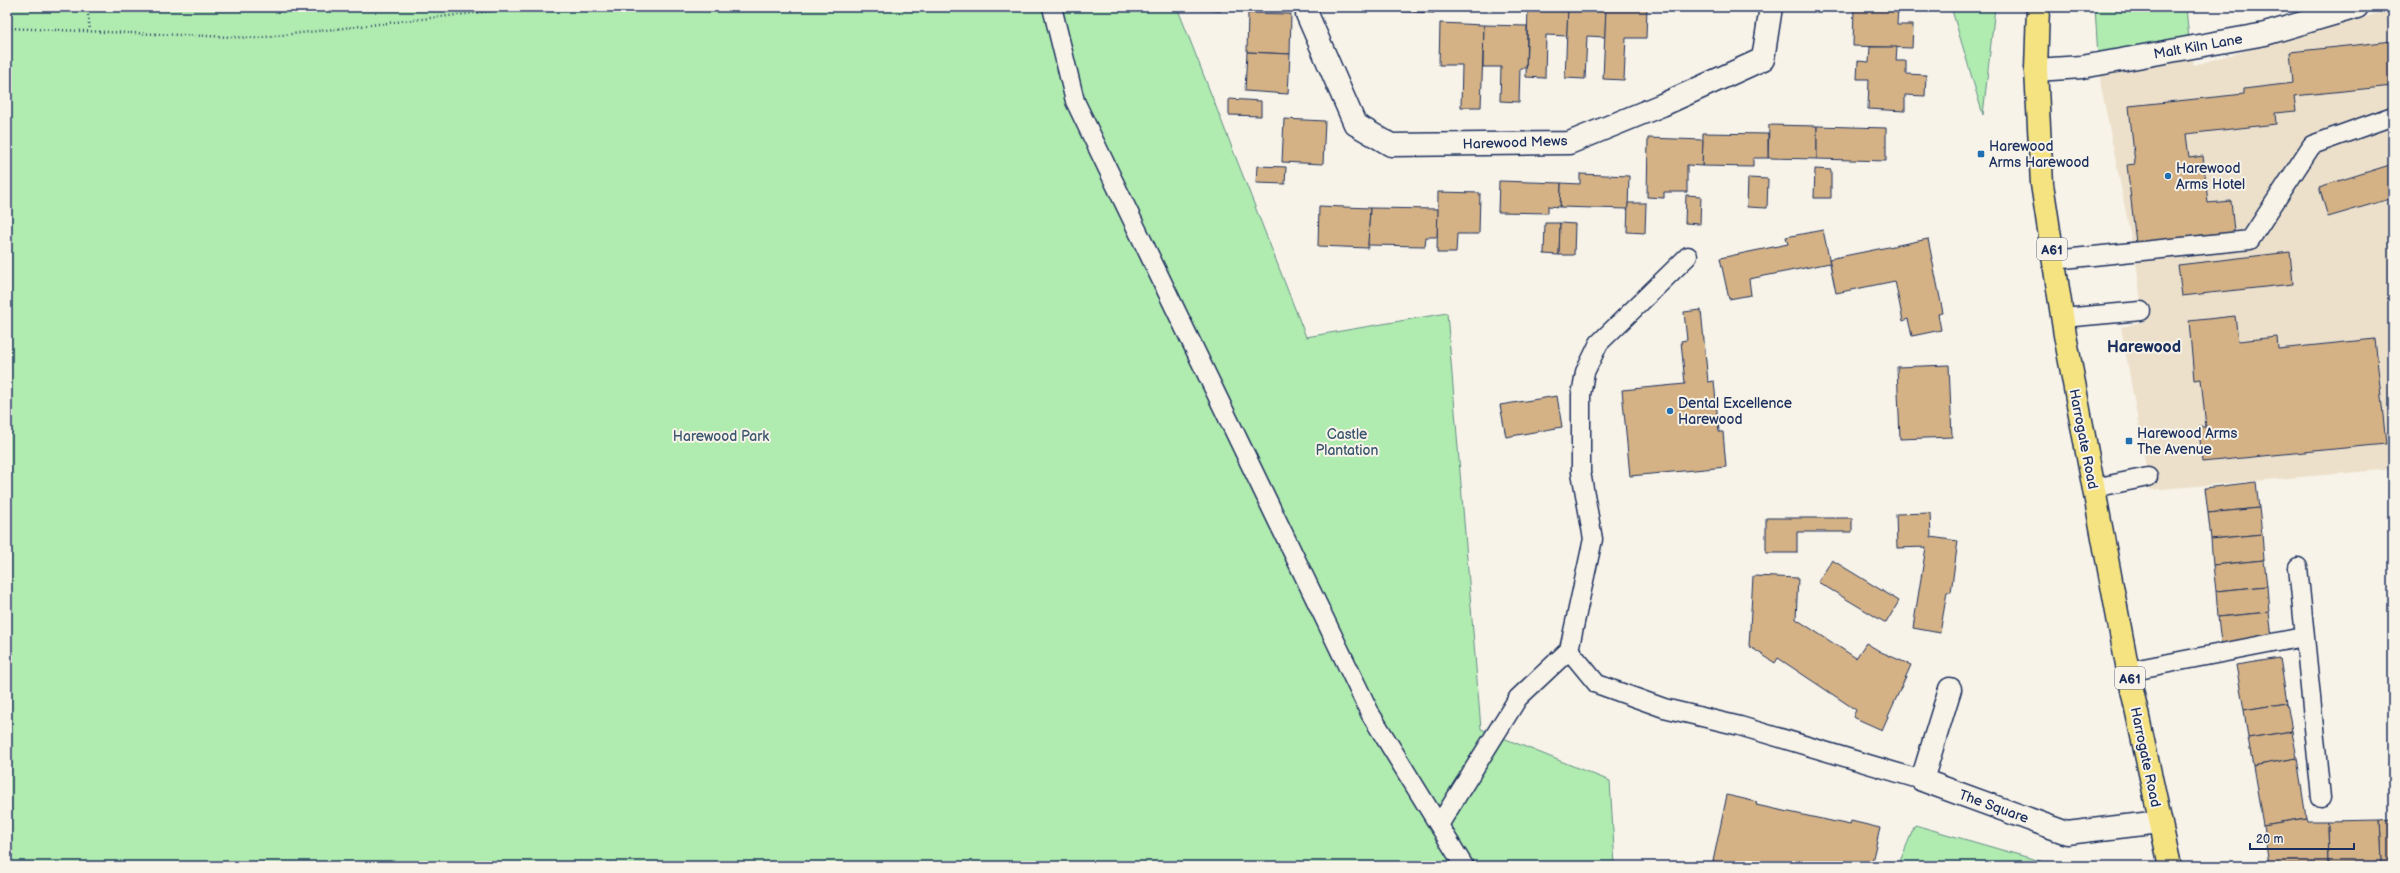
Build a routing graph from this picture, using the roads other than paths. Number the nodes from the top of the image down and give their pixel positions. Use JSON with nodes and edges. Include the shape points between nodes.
{"nodes":[{"id":1,"x":1052,"y":7,"type":"edge"},
{"id":2,"x":1308,"y":7,"type":"edge"},
{"id":3,"x":1771,"y":7,"type":"edge"},
{"id":4,"x":2038,"y":7,"type":"edge"},
{"id":5,"x":2357,"y":7,"type":"edge"},
{"id":6,"x":2036,"y":70,"type":"junction"},
{"id":7,"x":2393,"y":116,"type":"edge"},
{"id":8,"x":1688,"y":256,"type":"dead end"},
{"id":9,"x":2054,"y":260,"type":"junction"},
{"id":10,"x":2141,"y":311,"type":"dead end"},
{"id":11,"x":2063,"y":318,"type":"junction"},
{"id":12,"x":2148,"y":477,"type":"dead end"},
{"id":13,"x":2094,"y":488,"type":"junction"},
{"id":14,"x":2298,"y":567,"type":"dead end"},
{"id":15,"x":2304,"y":637,"type":"junction"},
{"id":16,"x":1569,"y":650,"type":"junction"},
{"id":17,"x":2128,"y":671,"type":"junction"},
{"id":18,"x":1950,"y":689,"type":"dead end"},
{"id":19,"x":1922,"y":780,"type":"junction"},
{"id":20,"x":2320,"y":798,"type":"dead end"},
{"id":21,"x":2160,"y":822,"type":"junction"},
{"id":22,"x":1439,"y":825,"type":"junction"},
{"id":23,"x":1464,"y":866,"type":"edge"},
{"id":24,"x":2170,"y":866,"type":"edge"}],
"edges":[{"from":1,"to":22,"type":"lane","via":[[1075,101],[1370,714]]},
{"from":2,"to":3,"type":"street","name":"Harewood Mews","via":[[1307,14],[1355,124],[1391,145],[1569,142],[1662,105],[1764,59]]},
{"from":4,"to":6,"type":"highway","name":"Harrogate Road","number":"A61"},
{"from":5,"to":6,"type":"street","name":"Malt Kiln Lane","via":[[2265,34],[2082,67]]},
{"from":6,"to":9,"type":"highway","name":"Harrogate Road","number":"A61","via":[[2042,184]]},
{"from":7,"to":9,"type":"lane","via":[[2312,145],[2250,240]]},
{"from":8,"to":16,"type":"lane","via":[[1599,343],[1585,372],[1580,395],[1580,472],[1593,539]]},
{"from":9,"to":11,"type":"highway","name":"Harrogate Road","number":"A61"},
{"from":10,"to":11,"type":"lane"},
{"from":11,"to":13,"type":"highway","name":"Harrogate Road","number":"A61"},
{"from":12,"to":13,"type":"lane"},
{"from":13,"to":17,"type":"highway","name":"Harrogate Road","number":"A61"},
{"from":14,"to":15,"type":"lane"},
{"from":15,"to":17,"type":"lane"},
{"from":15,"to":20,"type":"lane"},
{"from":16,"to":19,"type":"lane","via":[[1597,684],[1664,708],[1740,726]]},
{"from":16,"to":22,"type":"lane","via":[[1518,698]]},
{"from":17,"to":21,"type":"highway","name":"Harrogate Road","number":"A61"},
{"from":18,"to":19,"type":"street"},
{"from":19,"to":21,"type":"street","name":"The Square","via":[[2067,833]]},
{"from":21,"to":24,"type":"highway","name":"Harrogate Road","number":"A61"},
{"from":22,"to":23,"type":"lane"}]}
